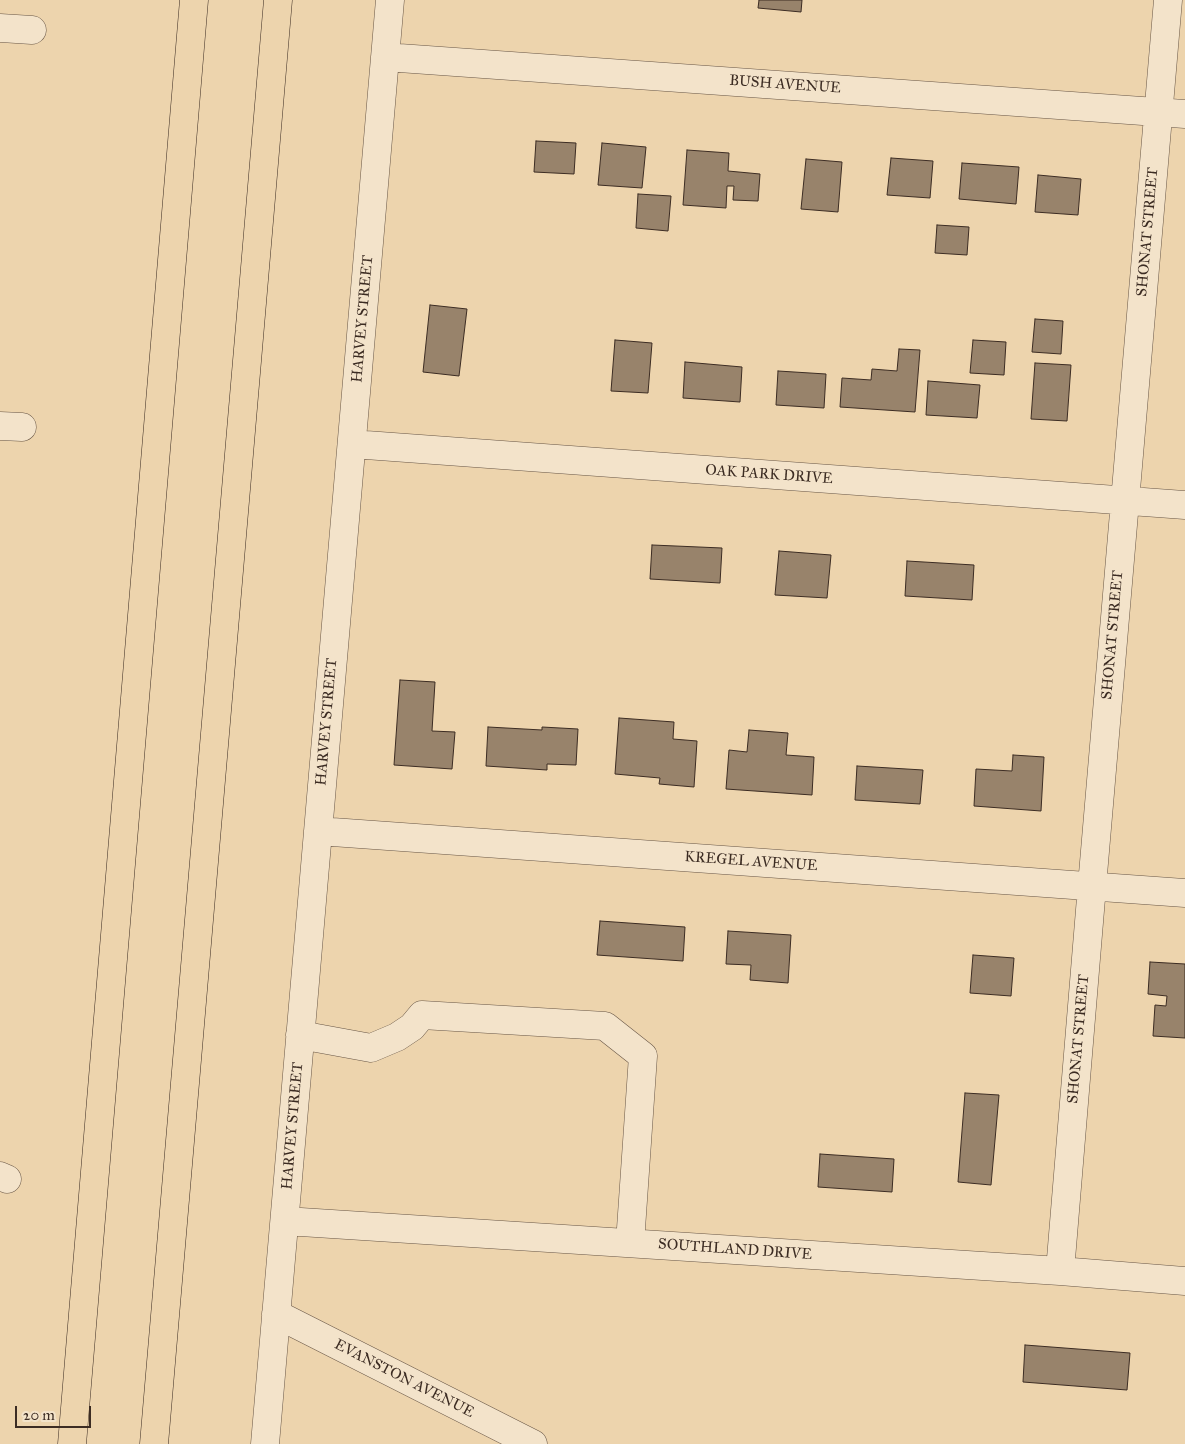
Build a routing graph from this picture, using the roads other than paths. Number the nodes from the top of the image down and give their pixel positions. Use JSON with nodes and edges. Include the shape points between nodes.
{"nodes":[{"id":1,"x":194,"y":0,"type":"edge"},
{"id":2,"x":278,"y":0,"type":"edge"},
{"id":3,"x":390,"y":0,"type":"edge"},
{"id":4,"x":1168,"y":0,"type":"edge"},
{"id":5,"x":0,"y":28,"type":"edge"},
{"id":6,"x":32,"y":30,"type":"dead end"},
{"id":7,"x":385,"y":57,"type":"junction"},
{"id":8,"x":1158,"y":112,"type":"junction"},
{"id":9,"x":1185,"y":114,"type":"edge"},
{"id":10,"x":352,"y":444,"type":"junction"},
{"id":11,"x":1125,"y":501,"type":"junction"},
{"id":12,"x":1185,"y":505,"type":"edge"},
{"id":13,"x":318,"y":831,"type":"junction"},
{"id":14,"x":1092,"y":886,"type":"junction"},
{"id":15,"x":1185,"y":893,"type":"edge"},
{"id":16,"x":300,"y":1036,"type":"junction"},
{"id":17,"x":285,"y":1221,"type":"junction"},
{"id":18,"x":630,"y":1243,"type":"junction"},
{"id":19,"x":1060,"y":1271,"type":"junction"},
{"id":20,"x":1185,"y":1281,"type":"edge"},
{"id":21,"x":276,"y":1314,"type":"junction"},
{"id":22,"x":72,"y":1444,"type":"edge"},
{"id":23,"x":154,"y":1444,"type":"edge"},
{"id":24,"x":265,"y":1444,"type":"edge"},
{"id":25,"x":533,"y":1444,"type":"edge"}],
"edges":[{"from":1,"to":22,"type":"highway"},
{"from":2,"to":23,"type":"highway"},
{"from":3,"to":7,"type":"street","name":"HARVEY STREET"},
{"from":4,"to":8,"type":"street","name":"SHONAT STREET"},
{"from":5,"to":6,"type":"street"},
{"from":7,"to":8,"type":"street","name":"BUSH AVENUE"},
{"from":7,"to":10,"type":"street","name":"HARVEY STREET"},
{"from":8,"to":9,"type":"street","name":"BUSH AVENUE"},
{"from":8,"to":11,"type":"street","name":"SHONAT STREET"},
{"from":10,"to":11,"type":"street","name":"OAK PARK DRIVE"},
{"from":10,"to":13,"type":"street","name":"HARVEY STREET"},
{"from":11,"to":12,"type":"street","name":"OAK PARK DRIVE"},
{"from":11,"to":14,"type":"street","name":"SHONAT STREET"},
{"from":13,"to":14,"type":"street","name":"KREGEL AVENUE"},
{"from":13,"to":16,"type":"street","name":"HARVEY STREET"},
{"from":14,"to":15,"type":"street","name":"KREGEL AVENUE"},
{"from":14,"to":19,"type":"street","name":"SHONAT STREET"},
{"from":16,"to":17,"type":"street","name":"HARVEY STREET"},
{"from":16,"to":18,"type":"street","via":[[371,1048],[405,1032],[422,1015],[605,1026],[643,1056]]},
{"from":17,"to":18,"type":"street","name":"SOUTHLAND DRIVE"},
{"from":17,"to":21,"type":"street","name":"HARVEY STREET"},
{"from":18,"to":19,"type":"street","name":"SOUTHLAND DRIVE"},
{"from":19,"to":20,"type":"street","name":"SOUTHLAND DRIVE"},
{"from":21,"to":24,"type":"street","name":"HARVEY STREET"},
{"from":21,"to":25,"type":"street","name":"EVANSTON AVENUE"}]}
